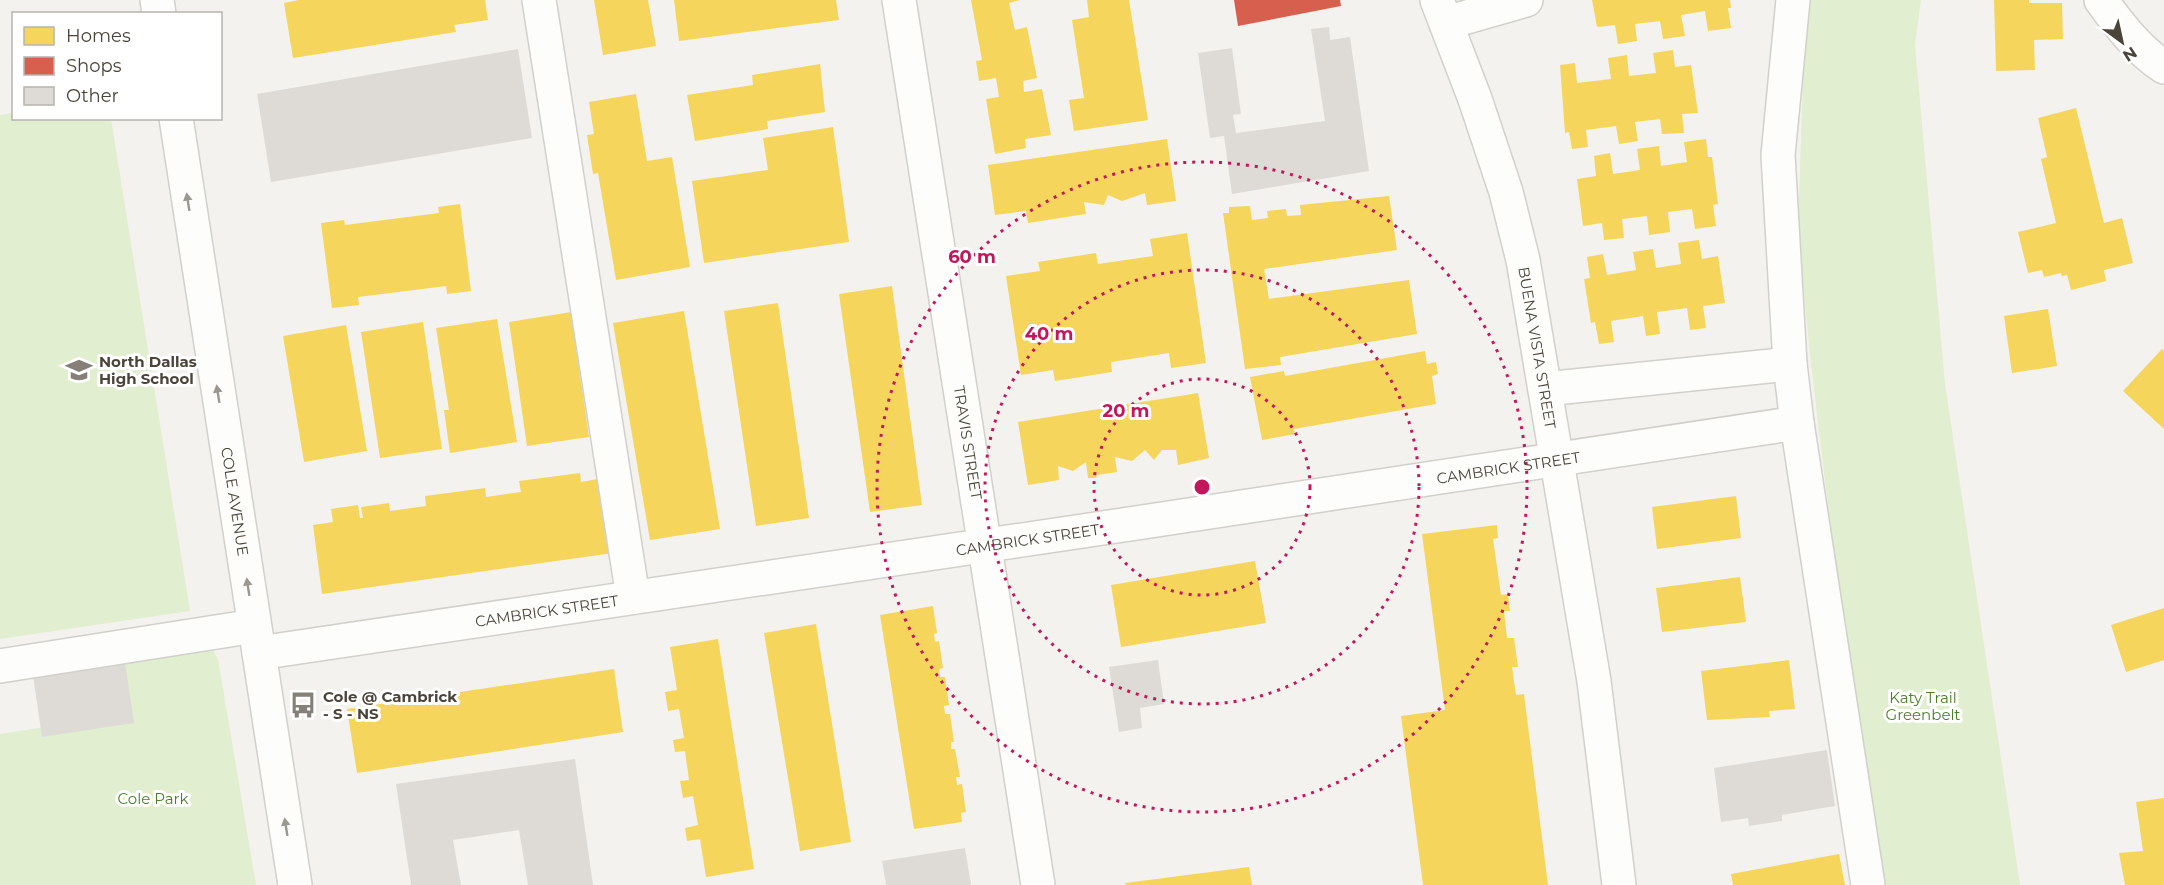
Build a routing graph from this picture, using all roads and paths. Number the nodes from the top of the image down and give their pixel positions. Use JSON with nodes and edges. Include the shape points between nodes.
{"nodes":[{"id":1,"x":539,"y":0,"type":"edge"},
{"id":2,"x":899,"y":0,"type":"edge"},
{"id":3,"x":1526,"y":0,"type":"edge"},
{"id":4,"x":1793,"y":0,"type":"edge"},
{"id":5,"x":2102,"y":0,"type":"edge"},
{"id":6,"x":1441,"y":11,"type":"edge"},
{"id":7,"x":2164,"y":67,"type":"edge"},
{"id":8,"x":176,"y":120,"type":"edge"},
{"id":9,"x":1790,"y":364,"type":"junction"},
{"id":10,"x":1545,"y":389,"type":"junction"},
{"id":11,"x":1797,"y":423,"type":"junction"},
{"id":12,"x":1557,"y":461,"type":"junction"},
{"id":13,"x":984,"y":545,"type":"junction"},
{"id":14,"x":633,"y":597,"type":"junction"},
{"id":15,"x":256,"y":640,"type":"junction"},
{"id":16,"x":0,"y":666,"type":"edge"},
{"id":17,"x":295,"y":885,"type":"edge"},
{"id":18,"x":1038,"y":885,"type":"edge"},
{"id":19,"x":1619,"y":885,"type":"edge"},
{"id":20,"x":1868,"y":885,"type":"edge"}],
"edges":[{"from":1,"to":14,"type":"street"},
{"from":2,"to":13,"type":"street","name":"TRAVIS STREET"},
{"from":3,"to":6,"type":"street"},
{"from":4,"to":9,"type":"street","via":[[1778,155]]},
{"from":5,"to":7,"type":"street","via":[[2121,28]]},
{"from":6,"to":10,"type":"street","name":"BUENA VISTA STREET","via":[[1506,192]]},
{"from":15,"to":8,"type":"street","name":"COLE AVENUE","one_way":true},
{"from":9,"to":10,"type":"street"},
{"from":9,"to":11,"type":"street"},
{"from":10,"to":12,"type":"street","name":"BUENA VISTA STREET"},
{"from":11,"to":12,"type":"street","name":"CAMBRICK STREET"},
{"from":11,"to":20,"type":"street"},
{"from":12,"to":13,"type":"street","name":"CAMBRICK STREET"},
{"from":12,"to":19,"type":"street","name":"BUENA VISTA STREET","via":[[1594,681]]},
{"from":13,"to":14,"type":"street","name":"CAMBRICK STREET"},
{"from":13,"to":18,"type":"street","name":"TRAVIS STREET"},
{"from":14,"to":15,"type":"street","name":"CAMBRICK STREET"},
{"from":15,"to":16,"type":"street","name":"CAMBRICK STREET"},
{"from":17,"to":15,"type":"street","name":"COLE AVENUE","one_way":true}]}
